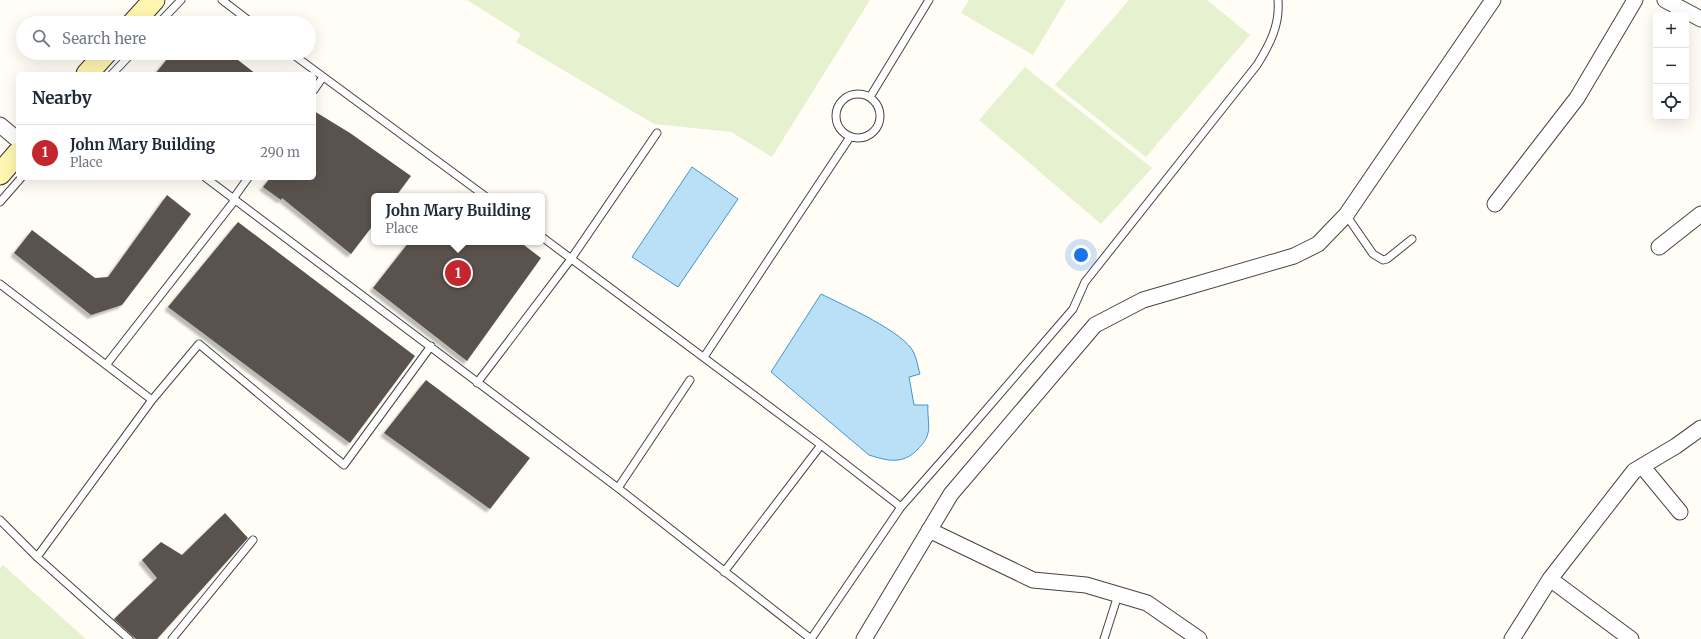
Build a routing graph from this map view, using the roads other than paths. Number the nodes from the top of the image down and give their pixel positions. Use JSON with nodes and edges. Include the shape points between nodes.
{"nodes":[{"id":1,"x":154,"y":0,"type":"edge"},
{"id":2,"x":181,"y":0,"type":"edge"},
{"id":3,"x":222,"y":0,"type":"edge"},
{"id":4,"x":930,"y":0,"type":"edge"},
{"id":5,"x":1278,"y":0,"type":"edge"},
{"id":6,"x":1493,"y":0,"type":"edge"},
{"id":7,"x":1634,"y":0,"type":"edge"},
{"id":8,"x":1665,"y":0,"type":"edge"},
{"id":9,"x":139,"y":16,"type":"edge"},
{"id":10,"x":166,"y":16,"type":"edge"},
{"id":11,"x":243,"y":16,"type":"edge"},
{"id":12,"x":1701,"y":20,"type":"edge"},
{"id":13,"x":100,"y":60,"type":"edge"},
{"id":14,"x":125,"y":60,"type":"edge"},
{"id":15,"x":300,"y":60,"type":"edge"},
{"id":16,"x":89,"y":72,"type":"edge"},
{"id":17,"x":114,"y":72,"type":"edge"},
{"id":18,"x":323,"y":77,"type":"junction"},
{"id":19,"x":316,"y":87,"type":"edge"},
{"id":20,"x":870,"y":97,"type":"junction"},
{"id":21,"x":0,"y":125,"type":"edge"},
{"id":22,"x":657,"y":132,"type":"dead end"},
{"id":23,"x":850,"y":137,"type":"junction"},
{"id":24,"x":16,"y":138,"type":"edge"},
{"id":25,"x":16,"y":154,"type":"edge"},
{"id":26,"x":0,"y":174,"type":"edge"},
{"id":27,"x":19,"y":180,"type":"edge"},
{"id":28,"x":209,"y":180,"type":"edge"},
{"id":29,"x":247,"y":180,"type":"edge"},
{"id":30,"x":481,"y":193,"type":"edge"},
{"id":31,"x":234,"y":199,"type":"junction"},
{"id":32,"x":0,"y":202,"type":"edge"},
{"id":33,"x":1495,"y":204,"type":"dead end"},
{"id":34,"x":1701,"y":214,"type":"edge"},
{"id":35,"x":1346,"y":215,"type":"junction"},
{"id":36,"x":545,"y":239,"type":"edge"},
{"id":37,"x":1412,"y":239,"type":"dead end"},
{"id":38,"x":1659,"y":247,"type":"dead end"},
{"id":39,"x":571,"y":259,"type":"junction"},
{"id":40,"x":0,"y":284,"type":"edge"},
{"id":41,"x":431,"y":346,"type":"junction"},
{"id":42,"x":704,"y":357,"type":"junction"},
{"id":43,"x":106,"y":365,"type":"junction"},
{"id":44,"x":690,"y":380,"type":"dead end"},
{"id":45,"x":477,"y":382,"type":"junction"},
{"id":46,"x":152,"y":400,"type":"junction"},
{"id":47,"x":1701,"y":428,"type":"edge"},
{"id":48,"x":821,"y":445,"type":"junction"},
{"id":49,"x":1642,"y":466,"type":"junction"},
{"id":50,"x":618,"y":488,"type":"junction"},
{"id":51,"x":901,"y":507,"type":"junction"},
{"id":52,"x":1680,"y":512,"type":"dead end"},
{"id":53,"x":0,"y":520,"type":"edge"},
{"id":54,"x":930,"y":530,"type":"junction"},
{"id":55,"x":253,"y":540,"type":"dead end"},
{"id":56,"x":37,"y":557,"type":"junction"},
{"id":57,"x":724,"y":572,"type":"junction"},
{"id":58,"x":1550,"y":579,"type":"junction"},
{"id":59,"x":1118,"y":595,"type":"junction"},
{"id":60,"x":129,"y":639,"type":"edge"},
{"id":61,"x":172,"y":639,"type":"edge"},
{"id":62,"x":811,"y":639,"type":"edge"},
{"id":63,"x":864,"y":639,"type":"edge"},
{"id":64,"x":1104,"y":639,"type":"edge"},
{"id":65,"x":1199,"y":639,"type":"edge"},
{"id":66,"x":1512,"y":639,"type":"edge"},
{"id":67,"x":1631,"y":639,"type":"edge"}],
"edges":[{"from":1,"to":9,"type":"main road"},
{"from":2,"to":10,"type":"lane"},
{"from":3,"to":11,"type":"lane"},
{"from":4,"to":20,"type":"lane"},
{"from":5,"to":51,"type":"lane","via":[[1276,29],[1257,65],[1085,282],[1073,309]]},
{"from":6,"to":35,"type":"street"},
{"from":7,"to":33,"type":"street","via":[[1577,98]]},
{"from":8,"to":12,"type":"street"},
{"from":13,"to":16,"type":"main road"},
{"from":14,"to":17,"type":"lane"},
{"from":15,"to":18,"type":"lane"},
{"from":18,"to":19,"type":"lane"},
{"from":18,"to":30,"type":"lane"},
{"from":20,"to":23,"type":"lane","via":[[879,108],[876,129],[864,137]]},
{"from":20,"to":23,"type":"lane","via":[[856,93],[842,100],[838,106],[838,128]]},
{"from":21,"to":24,"type":"street"},
{"from":22,"to":39,"type":"lane"},
{"from":23,"to":42,"type":"lane"},
{"from":25,"to":26,"type":"main road"},
{"from":27,"to":32,"type":"lane"},
{"from":28,"to":31,"type":"lane"},
{"from":29,"to":31,"type":"lane"},
{"from":31,"to":41,"type":"lane"},
{"from":31,"to":43,"type":"lane"},
{"from":34,"to":38,"type":"street"},
{"from":35,"to":37,"type":"lane","via":[[1373,254],[1383,260]]},
{"from":35,"to":54,"type":"street","via":[[1318,244],[1294,256],[1143,300],[1095,325],[951,494]]},
{"from":36,"to":39,"type":"lane"},
{"from":39,"to":42,"type":"lane"},
{"from":39,"to":45,"type":"lane"},
{"from":40,"to":43,"type":"lane"},
{"from":41,"to":45,"type":"lane"},
{"from":41,"to":46,"type":"lane","via":[[344,464],[199,344]]},
{"from":42,"to":48,"type":"lane"},
{"from":43,"to":46,"type":"lane"},
{"from":44,"to":50,"type":"lane"},
{"from":45,"to":50,"type":"lane"},
{"from":46,"to":56,"type":"lane"},
{"from":47,"to":49,"type":"street"},
{"from":48,"to":51,"type":"lane"},
{"from":48,"to":57,"type":"lane"},
{"from":49,"to":52,"type":"street"},
{"from":49,"to":58,"type":"street","via":[[1634,471]]},
{"from":50,"to":57,"type":"lane"},
{"from":51,"to":62,"type":"lane"},
{"from":53,"to":56,"type":"lane"},
{"from":54,"to":59,"type":"street","via":[[1032,580],[1086,585]]},
{"from":54,"to":63,"type":"street"},
{"from":55,"to":61,"type":"lane"},
{"from":56,"to":60,"type":"lane"},
{"from":57,"to":62,"type":"lane"},
{"from":58,"to":66,"type":"street"},
{"from":58,"to":67,"type":"street"},
{"from":59,"to":64,"type":"lane"},
{"from":59,"to":65,"type":"street","via":[[1147,603]]}]}
